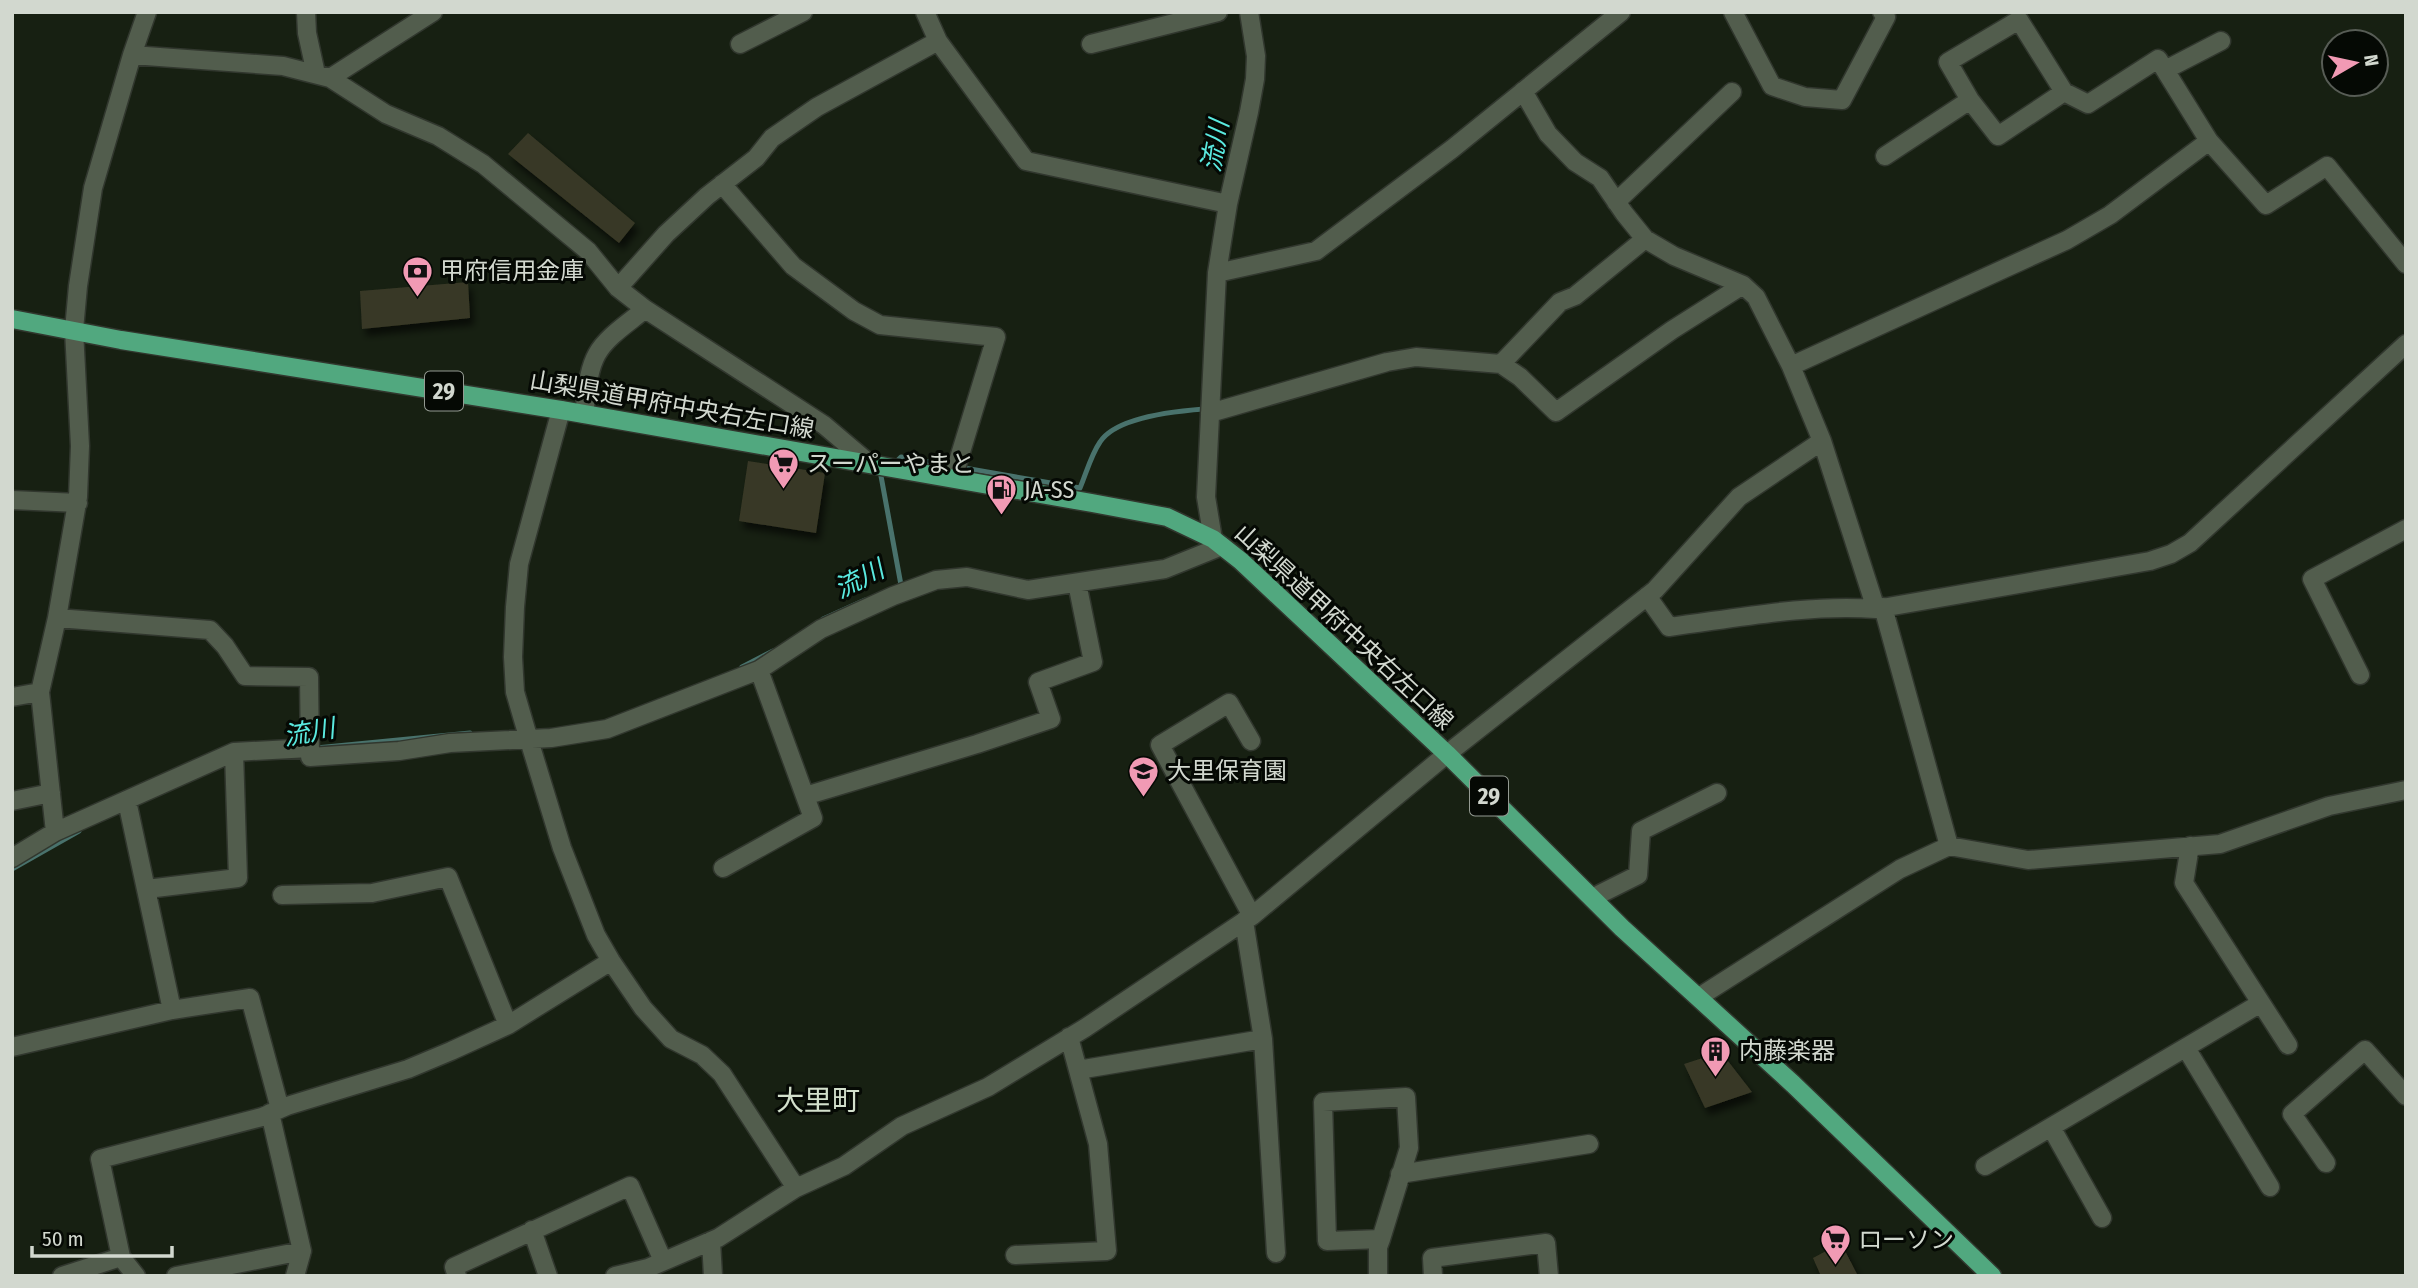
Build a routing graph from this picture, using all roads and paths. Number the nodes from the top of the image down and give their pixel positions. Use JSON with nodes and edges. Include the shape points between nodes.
{"nodes":[{"id":1,"x":146,"y":12,"type":"edge"},
{"id":2,"x":306,"y":12,"type":"edge"},
{"id":3,"x":433,"y":12,"type":"edge"},
{"id":4,"x":803,"y":12,"type":"edge"},
{"id":5,"x":925,"y":12,"type":"edge"},
{"id":6,"x":1219,"y":12,"type":"edge"},
{"id":7,"x":1248,"y":12,"type":"edge"},
{"id":8,"x":1620,"y":12,"type":"edge"},
{"id":9,"x":1733,"y":12,"type":"edge"},
{"id":10,"x":1882,"y":12,"type":"edge"},
{"id":11,"x":938,"y":41,"type":"junction"},
{"id":12,"x":2221,"y":41,"type":"dead end"},
{"id":13,"x":740,"y":44,"type":"dead end"},
{"id":14,"x":1091,"y":44,"type":"dead end"},
{"id":15,"x":132,"y":55,"type":"junction"},
{"id":16,"x":2165,"y":70,"type":"junction"},
{"id":17,"x":323,"y":76,"type":"junction"},
{"id":18,"x":1524,"y":91,"type":"junction"},
{"id":19,"x":1732,"y":92,"type":"dead end"},
{"id":20,"x":2064,"y":92,"type":"junction"},
{"id":21,"x":1970,"y":100,"type":"junction"},
{"id":22,"x":2209,"y":141,"type":"junction"},
{"id":23,"x":1885,"y":156,"type":"dead end"},
{"id":24,"x":722,"y":184,"type":"junction"},
{"id":25,"x":1616,"y":202,"type":"junction"},
{"id":26,"x":1228,"y":204,"type":"junction"},
{"id":27,"x":1645,"y":239,"type":"junction"},
{"id":28,"x":2406,"y":264,"type":"edge"},
{"id":29,"x":1217,"y":273,"type":"junction"},
{"id":30,"x":1743,"y":285,"type":"junction"},
{"id":31,"x":618,"y":288,"type":"junction"},
{"id":32,"x":645,"y":309,"type":"junction"},
{"id":33,"x":12,"y":319,"type":"edge"},
{"id":34,"x":74,"y":330,"type":"junction"},
{"id":35,"x":2406,"y":344,"type":"edge"},
{"id":36,"x":1501,"y":364,"type":"junction"},
{"id":37,"x":1791,"y":366,"type":"junction"},
{"id":38,"x":561,"y":410,"type":"junction"},
{"id":39,"x":1210,"y":413,"type":"junction"},
{"id":40,"x":584,"y":414,"type":"junction"},
{"id":41,"x":1822,"y":441,"type":"junction"},
{"id":42,"x":873,"y":464,"type":"junction"},
{"id":43,"x":953,"y":478,"type":"junction"},
{"id":44,"x":12,"y":500,"type":"edge"},
{"id":45,"x":78,"y":503,"type":"junction"},
{"id":46,"x":2406,"y":529,"type":"edge"},
{"id":47,"x":1218,"y":542,"type":"junction"},
{"id":48,"x":1077,"y":583,"type":"junction"},
{"id":49,"x":1647,"y":596,"type":"junction"},
{"id":50,"x":1880,"y":608,"type":"junction"},
{"id":51,"x":57,"y":618,"type":"junction"},
{"id":52,"x":758,"y":670,"type":"junction"},
{"id":53,"x":2360,"y":675,"type":"dead end"},
{"id":54,"x":40,"y":692,"type":"junction"},
{"id":55,"x":12,"y":697,"type":"edge"},
{"id":56,"x":529,"y":740,"type":"junction"},
{"id":57,"x":1251,"y":741,"type":"dead end"},
{"id":58,"x":310,"y":748,"type":"junction"},
{"id":59,"x":234,"y":751,"type":"junction"},
{"id":60,"x":1447,"y":754,"type":"junction"},
{"id":61,"x":2406,"y":790,"type":"edge"},
{"id":62,"x":51,"y":793,"type":"junction"},
{"id":63,"x":1717,"y":793,"type":"dead end"},
{"id":64,"x":805,"y":796,"type":"junction"},
{"id":65,"x":127,"y":800,"type":"junction"},
{"id":66,"x":12,"y":801,"type":"edge"},
{"id":67,"x":55,"y":832,"type":"junction"},
{"id":68,"x":1949,"y":846,"type":"junction"},
{"id":69,"x":2190,"y":846,"type":"junction"},
{"id":70,"x":12,"y":858,"type":"edge"},
{"id":71,"x":723,"y":868,"type":"dead end"},
{"id":72,"x":147,"y":890,"type":"junction"},
{"id":73,"x":282,"y":895,"type":"dead end"},
{"id":74,"x":1592,"y":898,"type":"junction"},
{"id":75,"x":1248,"y":918,"type":"junction"},
{"id":76,"x":611,"y":961,"type":"junction"},
{"id":77,"x":1699,"y":997,"type":"junction"},
{"id":78,"x":2261,"y":1003,"type":"junction"},
{"id":79,"x":172,"y":1010,"type":"junction"},
{"id":80,"x":508,"y":1025,"type":"junction"},
{"id":81,"x":1069,"y":1037,"type":"junction"},
{"id":82,"x":1264,"y":1038,"type":"junction"},
{"id":83,"x":2288,"y":1045,"type":"dead end"},
{"id":84,"x":12,"y":1047,"type":"edge"},
{"id":85,"x":2186,"y":1048,"type":"junction"},
{"id":86,"x":1078,"y":1070,"type":"junction"},
{"id":87,"x":2406,"y":1096,"type":"edge"},
{"id":88,"x":275,"y":1111,"type":"junction"},
{"id":89,"x":2051,"y":1127,"type":"junction"},
{"id":90,"x":1589,"y":1144,"type":"dead end"},
{"id":91,"x":2326,"y":1163,"type":"dead end"},
{"id":92,"x":1986,"y":1166,"type":"dead end"},
{"id":93,"x":1401,"y":1174,"type":"junction"},
{"id":94,"x":2270,"y":1187,"type":"dead end"},
{"id":95,"x":796,"y":1188,"type":"junction"},
{"id":96,"x":2102,"y":1218,"type":"dead end"},
{"id":97,"x":532,"y":1230,"type":"junction"},
{"id":98,"x":1381,"y":1239,"type":"junction"},
{"id":99,"x":711,"y":1241,"type":"junction"},
{"id":100,"x":302,"y":1251,"type":"junction"},
{"id":101,"x":1276,"y":1253,"type":"dead end"},
{"id":102,"x":1015,"y":1255,"type":"dead end"},
{"id":103,"x":121,"y":1257,"type":"junction"},
{"id":104,"x":663,"y":1262,"type":"junction"},
{"id":105,"x":62,"y":1276,"type":"edge"},
{"id":106,"x":136,"y":1276,"type":"edge"},
{"id":107,"x":176,"y":1276,"type":"edge"},
{"id":108,"x":295,"y":1276,"type":"edge"},
{"id":109,"x":457,"y":1276,"type":"edge"},
{"id":110,"x":548,"y":1276,"type":"edge"},
{"id":111,"x":615,"y":1276,"type":"edge"},
{"id":112,"x":713,"y":1276,"type":"edge"},
{"id":113,"x":1378,"y":1276,"type":"edge"},
{"id":114,"x":1433,"y":1276,"type":"edge"},
{"id":115,"x":1549,"y":1276,"type":"edge"},
{"id":116,"x":1992,"y":1276,"type":"edge"}],
"edges":[{"from":1,"to":15,"type":"street"},
{"from":2,"to":17,"type":"street","via":[[307,33]]},
{"from":3,"to":17,"type":"street"},
{"from":4,"to":13,"type":"street"},
{"from":5,"to":11,"type":"street"},
{"from":6,"to":14,"type":"street"},
{"from":7,"to":26,"type":"street","via":[[1255,79]]},
{"from":8,"to":18,"type":"street"},
{"from":9,"to":10,"type":"street","via":[[1772,86],[1805,97],[1842,100],[1886,17]]},
{"from":11,"to":24,"type":"street","via":[[817,107],[772,138],[756,158]]},
{"from":11,"to":26,"type":"street","via":[[1027,161]]},
{"from":12,"to":16,"type":"street"},
{"from":15,"to":17,"type":"street","via":[[283,66]]},
{"from":15,"to":34,"type":"street","via":[[93,188]]},
{"from":16,"to":20,"type":"street","via":[[2158,59],[2088,104]]},
{"from":16,"to":22,"type":"street"},
{"from":17,"to":31,"type":"street","via":[[483,164],[588,251]]},
{"from":18,"to":25,"type":"street","via":[[1548,134],[1575,162],[1600,178]]},
{"from":18,"to":29,"type":"street","via":[[1316,251]]},
{"from":19,"to":25,"type":"street"},
{"from":20,"to":21,"type":"street","via":[[1998,136]]},
{"from":20,"to":21,"type":"street","via":[[2019,20],[1948,62]]},
{"from":21,"to":23,"type":"street"},
{"from":22,"to":28,"type":"street","via":[[2266,205],[2327,166]]},
{"from":22,"to":37,"type":"street","via":[[2110,215],[2067,240]]},
{"from":24,"to":31,"type":"street","via":[[666,234]]},
{"from":24,"to":43,"type":"street","via":[[793,266],[854,311],[880,325],[996,337]]},
{"from":25,"to":27,"type":"street"},
{"from":26,"to":29,"type":"street"},
{"from":27,"to":30,"type":"street"},
{"from":27,"to":36,"type":"street","via":[[1576,296],[1560,302]]},
{"from":29,"to":39,"type":"street"},
{"from":30,"to":36,"type":"street","via":[[1556,412]]},
{"from":30,"to":37,"type":"street","via":[[1756,297]]},
{"from":31,"to":32,"type":"street"},
{"from":32,"to":40,"type":"street","via":[[597,353]]},
{"from":32,"to":42,"type":"street","via":[[824,425]]},
{"from":33,"to":34,"type":"main road","name":"山梨県道甲府中央右左口線","number":"29"},
{"from":34,"to":38,"type":"main road","name":"山梨県道甲府中央右左口線","number":"29"},
{"from":34,"to":45,"type":"street"},
{"from":35,"to":50,"type":"street","via":[[2190,543],[2171,554]]},
{"from":36,"to":39,"type":"street","via":[[1416,357]]},
{"from":37,"to":41,"type":"street"},
{"from":38,"to":40,"type":"main road","name":"山梨県道甲府中央右左口線","number":"29"},
{"from":38,"to":56,"type":"street","via":[[519,564],[513,657],[516,692]]},
{"from":39,"to":47,"type":"street","via":[[1206,496]]},
{"from":40,"to":42,"type":"main road","name":"山梨県道甲府中央右左口線","number":"29"},
{"from":41,"to":49,"type":"street","via":[[1738,497]]},
{"from":41,"to":50,"type":"street"},
{"from":42,"to":43,"type":"main road","name":"山梨県道甲府中央右左口線","number":"29"},
{"from":43,"to":47,"type":"main road","name":"山梨県道甲府中央右左口線","number":"29","via":[[1167,517]]},
{"from":44,"to":45,"type":"street"},
{"from":45,"to":51,"type":"street"},
{"from":46,"to":53,"type":"street","via":[[2312,579]]},
{"from":47,"to":48,"type":"street","via":[[1165,569]]},
{"from":47,"to":60,"type":"main road","name":"山梨県道甲府中央右左口線","number":"29"},
{"from":48,"to":52,"type":"street","via":[[1028,590],[967,577],[936,580],[821,629]]},
{"from":48,"to":64,"type":"street","via":[[1093,662],[1038,682],[1051,719]]},
{"from":49,"to":50,"type":"street","via":[[1669,627],[1805,608]]},
{"from":49,"to":60,"type":"street"},
{"from":50,"to":68,"type":"street"},
{"from":51,"to":54,"type":"street"},
{"from":51,"to":58,"type":"street","via":[[209,630],[245,676],[309,677]]},
{"from":52,"to":56,"type":"street","via":[[607,729]]},
{"from":52,"to":64,"type":"street"},
{"from":54,"to":55,"type":"street"},
{"from":54,"to":62,"type":"street"},
{"from":56,"to":58,"type":"street","via":[[310,757]]},
{"from":56,"to":76,"type":"street","via":[[562,848]]},
{"from":57,"to":75,"type":"street","via":[[1229,704],[1160,745]]},
{"from":58,"to":59,"type":"street"},
{"from":59,"to":65,"type":"street"},
{"from":59,"to":72,"type":"street","via":[[238,878]]},
{"from":60,"to":74,"type":"main road","name":"山梨県道甲府中央右左口線","number":"29"},
{"from":60,"to":75,"type":"street"},
{"from":61,"to":69,"type":"street","via":[[2329,806],[2220,844]]},
{"from":62,"to":66,"type":"street"},
{"from":62,"to":67,"type":"street"},
{"from":63,"to":74,"type":"street","via":[[1641,831],[1638,874]]},
{"from":64,"to":71,"type":"street","via":[[813,818]]},
{"from":65,"to":67,"type":"street"},
{"from":65,"to":72,"type":"street"},
{"from":67,"to":70,"type":"street"},
{"from":68,"to":69,"type":"street","via":[[2028,860]]},
{"from":68,"to":77,"type":"street","via":[[1900,869]]},
{"from":69,"to":78,"type":"street","via":[[2184,883]]},
{"from":72,"to":79,"type":"street"},
{"from":73,"to":80,"type":"street","via":[[372,893],[448,877]]},
{"from":74,"to":77,"type":"main road","name":"山梨県道甲府中央右左口線","number":"29"},
{"from":75,"to":81,"type":"street"},
{"from":75,"to":82,"type":"street"},
{"from":76,"to":80,"type":"street"},
{"from":76,"to":95,"type":"street","via":[[671,1039],[702,1055],[722,1074]]},
{"from":77,"to":116,"type":"main road","name":"山梨県道甲府中央右左口線","number":"29"},
{"from":78,"to":83,"type":"street"},
{"from":78,"to":85,"type":"street"},
{"from":79,"to":84,"type":"street"},
{"from":79,"to":88,"type":"street","via":[[250,998]]},
{"from":80,"to":88,"type":"street","via":[[408,1069]]},
{"from":81,"to":86,"type":"street"},
{"from":81,"to":95,"type":"street","via":[[988,1087],[902,1126],[844,1166]]},
{"from":82,"to":86,"type":"street"},
{"from":82,"to":101,"type":"street"},
{"from":85,"to":89,"type":"street"},
{"from":85,"to":94,"type":"street"},
{"from":86,"to":102,"type":"street","via":[[1098,1144],[1107,1251]]},
{"from":87,"to":91,"type":"street","via":[[2365,1050],[2292,1114]]},
{"from":88,"to":100,"type":"street"},
{"from":88,"to":103,"type":"street","via":[[100,1159]]},
{"from":89,"to":92,"type":"street"},
{"from":89,"to":96,"type":"street"},
{"from":90,"to":93,"type":"street"},
{"from":93,"to":98,"type":"street"},
{"from":93,"to":98,"type":"street","via":[[1409,1148],[1406,1097],[1323,1102],[1327,1241]]},
{"from":95,"to":99,"type":"street"},
{"from":97,"to":104,"type":"street","via":[[630,1186]]},
{"from":97,"to":109,"type":"street","via":[[454,1266]]},
{"from":97,"to":110,"type":"street"},
{"from":98,"to":113,"type":"street"},
{"from":99,"to":104,"type":"street"},
{"from":99,"to":112,"type":"street"},
{"from":100,"to":107,"type":"street"},
{"from":100,"to":108,"type":"street"},
{"from":103,"to":105,"type":"street"},
{"from":103,"to":106,"type":"street"},
{"from":104,"to":111,"type":"street"},
{"from":114,"to":115,"type":"street","via":[[1432,1258],[1546,1243]]}]}
